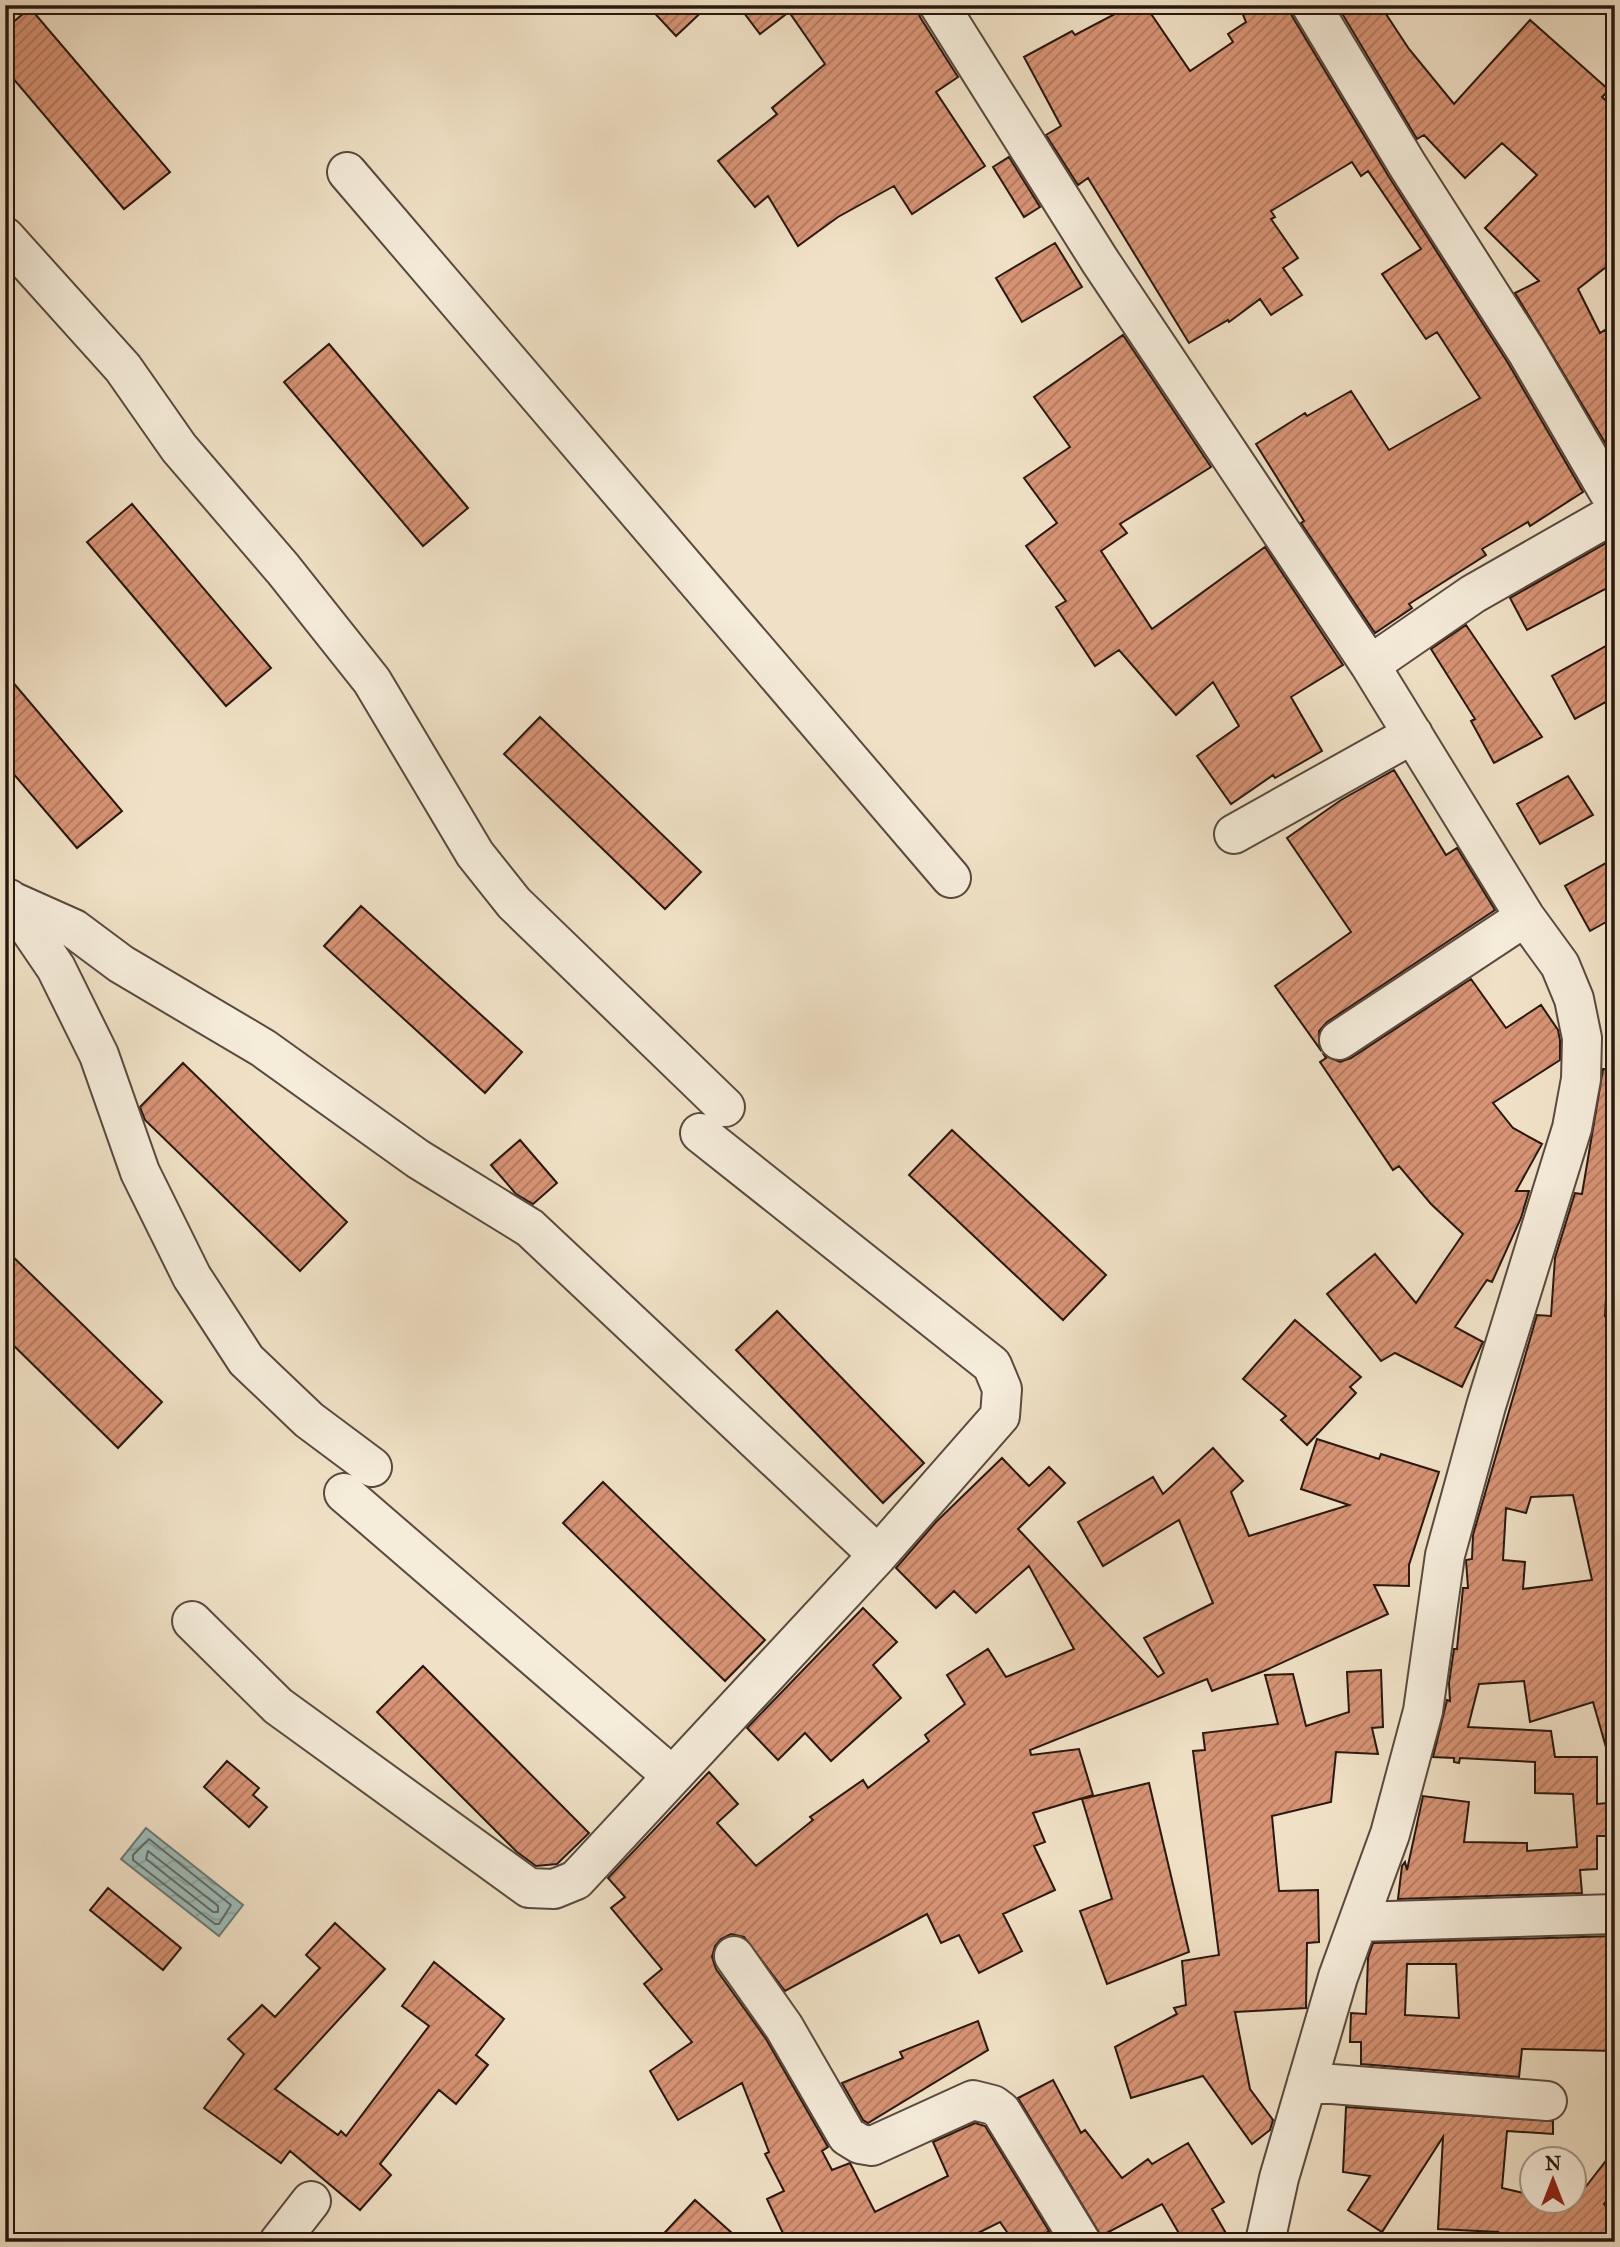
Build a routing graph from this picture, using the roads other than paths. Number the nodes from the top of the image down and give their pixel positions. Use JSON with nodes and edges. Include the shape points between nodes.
{"nodes":[{"id":1,"x":939,"y":5,"type":"edge"},
{"id":2,"x":1311,"y":5,"type":"edge"},
{"id":3,"x":347,"y":172,"type":"dead end"},
{"id":4,"x":5,"y":237,"type":"edge"},
{"id":5,"x":1615,"y":503,"type":"edge"},
{"id":6,"x":1615,"y":513,"type":"edge"},
{"id":7,"x":1370,"y":665,"type":"junction"},
{"id":8,"x":1413,"y":734,"type":"junction"},
{"id":9,"x":1234,"y":834,"type":"dead end"},
{"id":10,"x":951,"y":878,"type":"dead end"},
{"id":11,"x":7,"y":897,"type":"edge"},
{"id":12,"x":1525,"y":917,"type":"junction"},
{"id":13,"x":1339,"y":1040,"type":"dead end"},
{"id":14,"x":372,"y":1466,"type":"dead end"},
{"id":15,"x":344,"y":1493,"type":"dead end"},
{"id":16,"x":878,"y":1555,"type":"junction"},
{"id":17,"x":192,"y":1621,"type":"dead end"},
{"id":18,"x":671,"y":1775,"type":"junction"},
{"id":19,"x":1615,"y":1914,"type":"edge"},
{"id":20,"x":1358,"y":1922,"type":"junction"},
{"id":21,"x":734,"y":1956,"type":"dead end"},
{"id":22,"x":1307,"y":2082,"type":"junction"},
{"id":23,"x":1547,"y":2101,"type":"dead end"},
{"id":24,"x":311,"y":2201,"type":"dead end"},
{"id":25,"x":279,"y":2242,"type":"edge"},
{"id":26,"x":1081,"y":2242,"type":"edge"},
{"id":27,"x":1265,"y":2242,"type":"edge"}],
"edges":[{"from":1,"to":7,"type":"street","via":[[1100,261]]},
{"from":2,"to":5,"type":"street","via":[[1527,352]]},
{"from":3,"to":10,"type":"street"},
{"from":4,"to":16,"type":"street","via":[[122,368],[179,448],[284,569],[372,681],[475,854],[514,902],[713,1120],[992,1365],[1002,1389],[1000,1416]]},
{"from":6,"to":7,"type":"street","via":[[1473,594]]},
{"from":7,"to":8,"type":"street"},
{"from":8,"to":9,"type":"street"},
{"from":8,"to":12,"type":"street"},
{"from":11,"to":14,"type":"street","via":[[56,968],[99,1055],[140,1172],[192,1277],[246,1360],[309,1420]]},
{"from":11,"to":16,"type":"street","via":[[74,929],[121,964],[263,1048],[418,1159],[530,1228]]},
{"from":12,"to":13,"type":"street"},
{"from":12,"to":20,"type":"street","via":[[1560,965],[1574,999],[1582,1038],[1581,1079],[1572,1128],[1445,1555],[1423,1711],[1390,1834]]},
{"from":15,"to":18,"type":"street"},
{"from":16,"to":18,"type":"street"},
{"from":17,"to":18,"type":"street","via":[[278,1706],[528,1888],[554,1889],[576,1880]]},
{"from":19,"to":20,"type":"street"},
{"from":20,"to":22,"type":"street"},
{"from":21,"to":26,"type":"street","via":[[784,2027],[848,2136],[872,2146],[973,2100],[993,2105],[1002,2111]]},
{"from":22,"to":23,"type":"street"},
{"from":22,"to":27,"type":"street"},
{"from":24,"to":25,"type":"street"}]}
